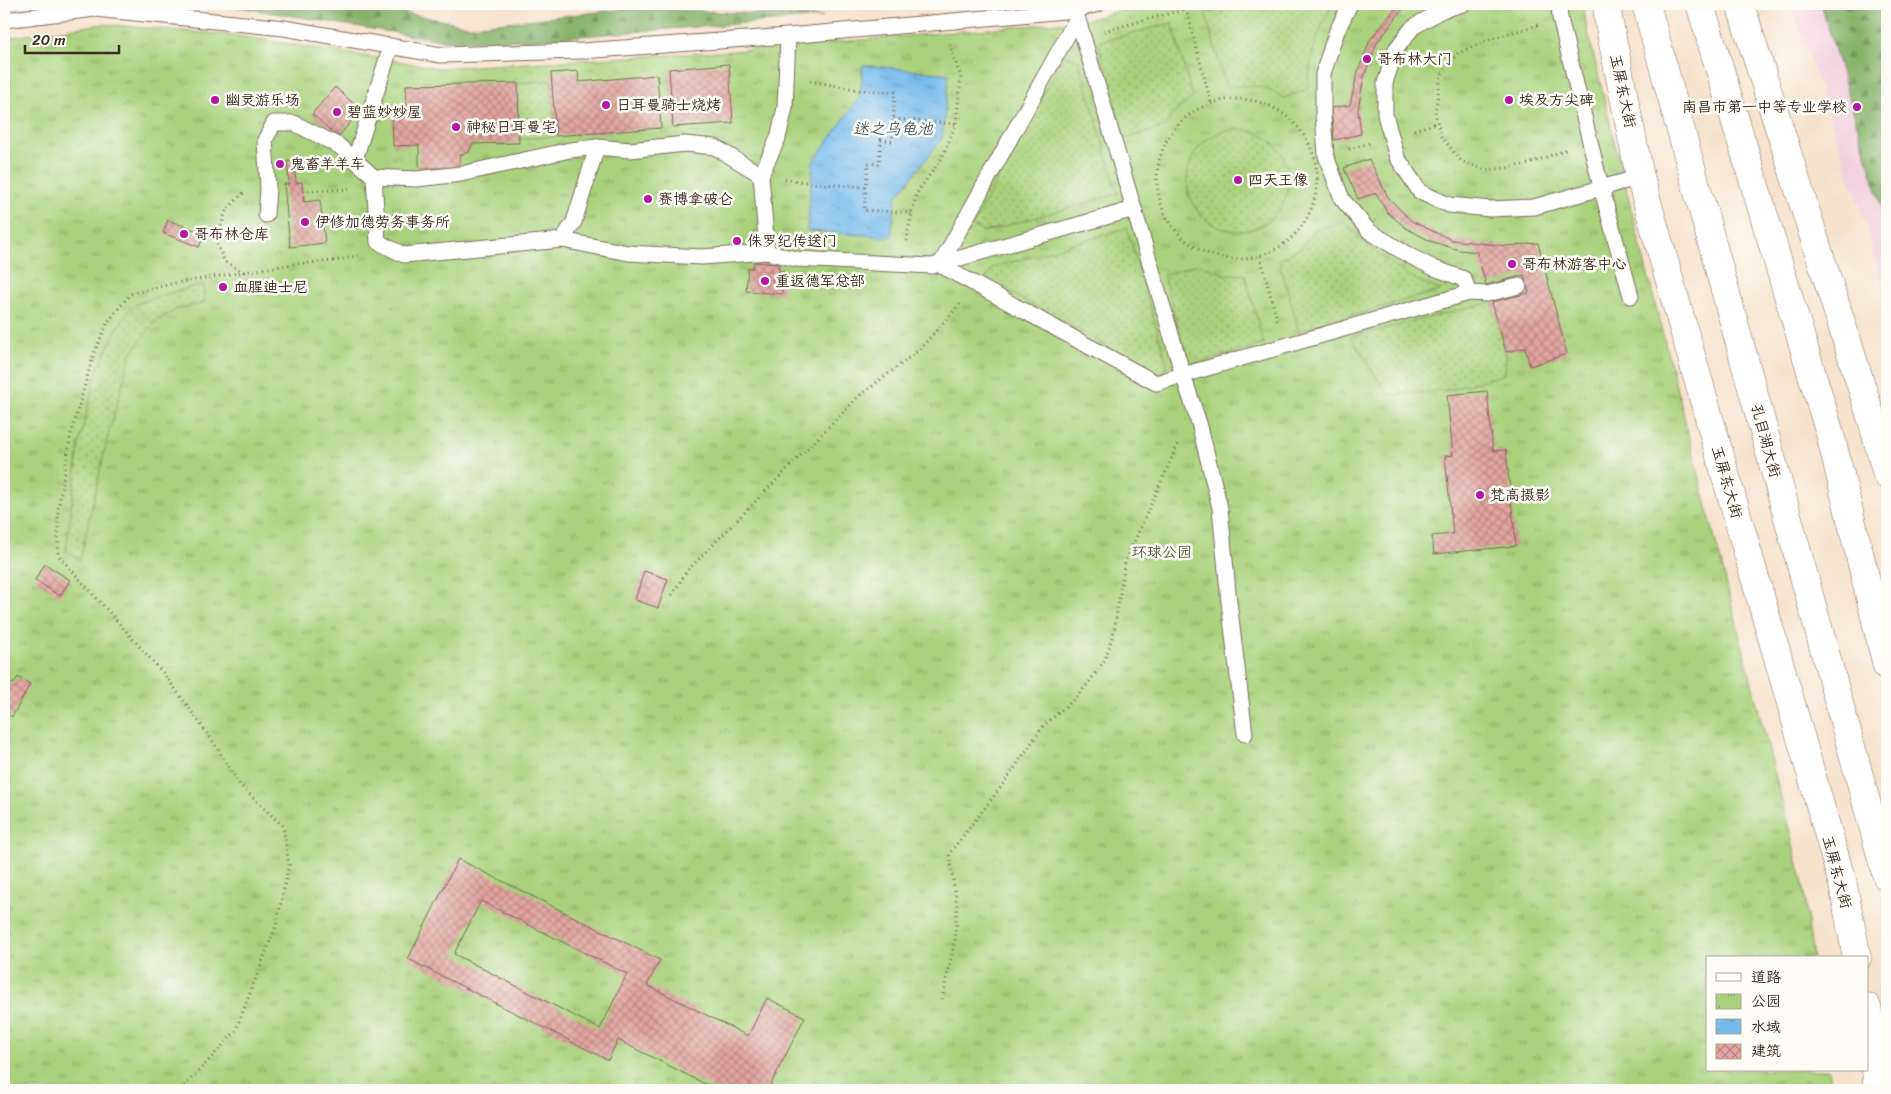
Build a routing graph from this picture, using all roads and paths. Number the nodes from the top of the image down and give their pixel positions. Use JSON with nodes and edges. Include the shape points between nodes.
{"nodes":[{"id":1,"x":1098,"y":4,"type":"edge"},
{"id":2,"x":1205,"y":4,"type":"edge"},
{"id":3,"x":1350,"y":4,"type":"edge"},
{"id":4,"x":1463,"y":4,"type":"edge"},
{"id":5,"x":1559,"y":4,"type":"edge"},
{"id":6,"x":1607,"y":4,"type":"edge"},
{"id":7,"x":1646,"y":4,"type":"edge"},
{"id":8,"x":1700,"y":4,"type":"edge"},
{"id":9,"x":1740,"y":4,"type":"edge"},
{"id":10,"x":1186,"y":9,"type":"junction"},
{"id":11,"x":1076,"y":14,"type":"junction"},
{"id":12,"x":4,"y":20,"type":"edge"},
{"id":13,"x":941,"y":22,"type":"junction"},
{"id":14,"x":1528,"y":28,"type":"dead end"},
{"id":15,"x":788,"y":36,"type":"junction"},
{"id":16,"x":1083,"y":36,"type":"junction"},
{"id":17,"x":390,"y":46,"type":"junction"},
{"id":18,"x":786,"y":76,"type":"junction"},
{"id":19,"x":1212,"y":103,"type":"junction"},
{"id":20,"x":894,"y":118,"type":"junction"},
{"id":21,"x":956,"y":124,"type":"junction"},
{"id":22,"x":596,"y":147,"type":"junction"},
{"id":23,"x":1562,"y":151,"type":"dead end"},
{"id":24,"x":355,"y":159,"type":"junction"},
{"id":25,"x":761,"y":175,"type":"junction"},
{"id":26,"x":1640,"y":177,"type":"junction"},
{"id":27,"x":374,"y":183,"type":"junction"},
{"id":28,"x":812,"y":183,"type":"dead end"},
{"id":29,"x":866,"y":187,"type":"junction"},
{"id":30,"x":1600,"y":187,"type":"junction"},
{"id":31,"x":268,"y":189,"type":"junction"},
{"id":32,"x":303,"y":191,"type":"dead end"},
{"id":33,"x":1134,"y":209,"type":"junction"},
{"id":34,"x":912,"y":214,"type":"junction"},
{"id":35,"x":266,"y":215,"type":"dead end"},
{"id":36,"x":562,"y":240,"type":"junction"},
{"id":37,"x":378,"y":242,"type":"junction"},
{"id":38,"x":767,"y":252,"type":"junction"},
{"id":39,"x":1260,"y":256,"type":"junction"},
{"id":40,"x":906,"y":265,"type":"junction"},
{"id":41,"x":940,"y":265,"type":"junction"},
{"id":42,"x":244,"y":272,"type":"junction"},
{"id":43,"x":977,"y":285,"type":"junction"},
{"id":44,"x":1519,"y":286,"type":"dead end"},
{"id":45,"x":1469,"y":293,"type":"junction"},
{"id":46,"x":1631,"y":296,"type":"dead end"},
{"id":47,"x":1285,"y":346,"type":"junction"},
{"id":48,"x":1183,"y":375,"type":"junction"},
{"id":49,"x":1194,"y":410,"type":"junction"},
{"id":50,"x":1887,"y":475,"type":"edge"},
{"id":51,"x":672,"y":595,"type":"dead end"},
{"id":52,"x":1887,"y":666,"type":"edge"},
{"id":53,"x":1245,"y":734,"type":"dead end"},
{"id":54,"x":1887,"y":878,"type":"edge"},
{"id":55,"x":1857,"y":956,"type":"edge"},
{"id":56,"x":942,"y":999,"type":"dead end"},
{"id":57,"x":1868,"y":1012,"type":"edge"},
{"id":58,"x":181,"y":1090,"type":"edge"},
{"id":59,"x":1878,"y":1090,"type":"edge"}],
"edges":[{"from":1,"to":11,"type":"lane"},
{"from":2,"to":10,"type":"path"},
{"from":3,"to":45,"type":"lane","via":[[1336,33],[1323,74],[1326,156],[1342,199],[1370,231],[1408,255],[1464,279]]},
{"from":4,"to":30,"type":"lane","via":[[1442,10],[1414,26],[1396,49],[1386,84],[1385,115],[1397,157],[1420,192],[1449,205],[1491,209],[1534,207]]},
{"from":5,"to":30,"type":"lane"},
{"from":6,"to":26,"type":"main road","name":"玉屏东大街"},
{"from":7,"to":54,"type":"main road","name":"孔目湖大街"},
{"from":8,"to":52,"type":"main road","via":[[1830,434]]},
{"from":9,"to":50,"type":"main road"},
{"from":10,"to":16,"type":"path"},
{"from":10,"to":19,"type":"path"},
{"from":11,"to":13,"type":"lane"},
{"from":11,"to":16,"type":"lane"},
{"from":11,"to":41,"type":"lane"},
{"from":12,"to":17,"type":"lane","via":[[95,9],[284,28]]},
{"from":13,"to":15,"type":"lane"},
{"from":13,"to":21,"type":"path","via":[[962,77]]},
{"from":14,"to":23,"type":"path","via":[[1458,53],[1441,74],[1434,113],[1442,136],[1461,161],[1485,170],[1528,164]]},
{"from":15,"to":17,"type":"lane","via":[[582,50],[441,55]]},
{"from":15,"to":18,"type":"lane"},
{"from":16,"to":33,"type":"lane"},
{"from":17,"to":24,"type":"lane"},
{"from":18,"to":20,"type":"path","via":[[860,90],[895,92]]},
{"from":18,"to":25,"type":"lane","via":[[785,108],[778,138]]},
{"from":19,"to":39,"type":"path","via":[[1179,124],[1167,141],[1158,174],[1161,202],[1169,221],[1182,237],[1199,249],[1218,257]]},
{"from":19,"to":39,"type":"path","via":[[1234,98],[1269,105],[1298,126],[1308,140],[1315,160],[1316,192],[1302,226],[1276,249]]},
{"from":20,"to":21,"type":"path"},
{"from":20,"to":29,"type":"path","via":[[892,141],[881,140],[879,164],[868,163]]},
{"from":21,"to":34,"type":"path","via":[[942,158],[916,194]]},
{"from":22,"to":25,"type":"lane","via":[[630,150],[685,144],[715,147]]},
{"from":22,"to":27,"type":"lane","via":[[461,174]]},
{"from":22,"to":36,"type":"lane","via":[[574,222]]},
{"from":24,"to":27,"type":"lane"},
{"from":24,"to":31,"type":"lane","via":[[339,146],[294,124],[274,123],[265,140]]},
{"from":25,"to":38,"type":"lane"},
{"from":26,"to":30,"type":"lane"},
{"from":26,"to":55,"type":"main road","name":"玉屏东大街","via":[[1843,885]]},
{"from":27,"to":32,"type":"path"},
{"from":27,"to":37,"type":"lane"},
{"from":28,"to":29,"type":"path"},
{"from":29,"to":34,"type":"path","via":[[864,210]]},
{"from":30,"to":46,"type":"lane"},
{"from":31,"to":35,"type":"lane"},
{"from":31,"to":42,"type":"path","via":[[243,192],[226,211],[216,243],[225,262]]},
{"from":33,"to":41,"type":"lane"},
{"from":33,"to":48,"type":"lane"},
{"from":34,"to":40,"type":"path"},
{"from":36,"to":37,"type":"lane","via":[[404,255]]},
{"from":36,"to":38,"type":"lane","via":[[628,253],[702,257]]},
{"from":37,"to":42,"type":"path","via":[[368,252],[335,261]]},
{"from":38,"to":40,"type":"lane","via":[[796,259]]},
{"from":39,"to":47,"type":"path"},
{"from":40,"to":41,"type":"lane"},
{"from":41,"to":43,"type":"lane"},
{"from":42,"to":58,"type":"path","via":[[130,294],[108,322],[94,353],[71,434],[58,511],[58,555],[165,675],[240,785],[283,826],[289,865],[276,926],[235,1032]]},
{"from":43,"to":48,"type":"lane","via":[[1156,383]]},
{"from":43,"to":51,"type":"path","via":[[919,350],[858,397],[686,572]]},
{"from":44,"to":45,"type":"lane","via":[[1487,294]]},
{"from":45,"to":47,"type":"lane"},
{"from":47,"to":48,"type":"lane"},
{"from":48,"to":49,"type":"lane"},
{"from":49,"to":53,"type":"lane","via":[[1220,508]]},
{"from":49,"to":56,"type":"path","via":[[1125,562],[1114,631],[1105,660],[1087,685],[1044,725],[949,854],[957,905],[955,940]]},
{"from":57,"to":59,"type":"main road"}]}
